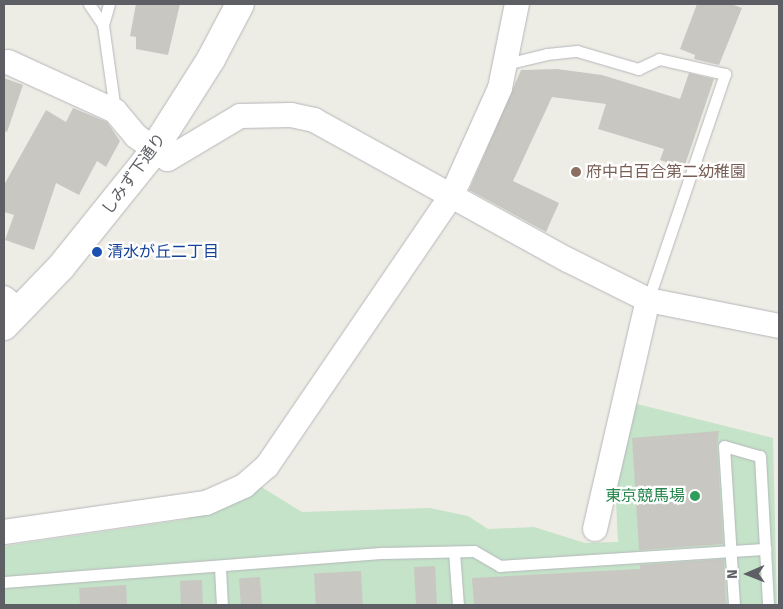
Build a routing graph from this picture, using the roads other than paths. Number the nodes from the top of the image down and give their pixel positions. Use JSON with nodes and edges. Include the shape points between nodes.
{"nodes":[{"id":1,"x":89,"y":4,"type":"edge"},
{"id":2,"x":109,"y":4,"type":"edge"},
{"id":3,"x":240,"y":4,"type":"edge"},
{"id":4,"x":516,"y":4,"type":"edge"},
{"id":5,"x":103,"y":25,"type":"junction"},
{"id":6,"x":6,"y":60,"type":"edge"},
{"id":7,"x":506,"y":64,"type":"junction"},
{"id":8,"x":115,"y":111,"type":"junction"},
{"id":9,"x":153,"y":151,"type":"junction"},
{"id":10,"x":452,"y":195,"type":"junction"},
{"id":11,"x":648,"y":300,"type":"junction"},
{"id":12,"x":9,"y":311,"type":"edge"},
{"id":13,"x":779,"y":326,"type":"edge"},
{"id":14,"x":595,"y":529,"type":"dead end"},
{"id":15,"x":4,"y":532,"type":"edge"},
{"id":16,"x":765,"y":548,"type":"junction"},
{"id":17,"x":730,"y":551,"type":"junction"},
{"id":18,"x":454,"y":552,"type":"junction"},
{"id":19,"x":220,"y":568,"type":"junction"},
{"id":20,"x":4,"y":582,"type":"edge"},
{"id":21,"x":222,"y":605,"type":"edge"},
{"id":22,"x":458,"y":605,"type":"edge"},
{"id":23,"x":734,"y":605,"type":"edge"},
{"id":24,"x":768,"y":605,"type":"edge"}],
"edges":[{"from":1,"to":5,"type":"lane"},
{"from":2,"to":5,"type":"lane"},
{"from":3,"to":9,"type":"street","name":"しみず下通り"},
{"from":4,"to":7,"type":"street"},
{"from":5,"to":8,"type":"lane"},
{"from":6,"to":8,"type":"street"},
{"from":7,"to":10,"type":"street","via":[[491,110]]},
{"from":7,"to":11,"type":"lane","via":[[546,54],[577,51],[638,69],[659,59],[725,74]]},
{"from":8,"to":9,"type":"street"},
{"from":9,"to":10,"type":"street","via":[[168,159],[240,116],[291,115],[314,120]]},
{"from":9,"to":12,"type":"street","name":"しみず下通り","via":[[61,267]]},
{"from":10,"to":11,"type":"street","via":[[568,260]]},
{"from":10,"to":15,"type":"street","via":[[267,466],[244,486],[206,503]]},
{"from":11,"to":13,"type":"street"},
{"from":11,"to":14,"type":"street"},
{"from":16,"to":17,"type":"lane"},
{"from":16,"to":17,"type":"lane","via":[[760,456],[724,446]]},
{"from":16,"to":24,"type":"lane"},
{"from":17,"to":18,"type":"lane","via":[[500,566],[474,551]]},
{"from":17,"to":23,"type":"lane"},
{"from":18,"to":19,"type":"lane","via":[[384,553]]},
{"from":18,"to":22,"type":"lane"},
{"from":19,"to":20,"type":"lane"},
{"from":19,"to":21,"type":"lane"}]}
